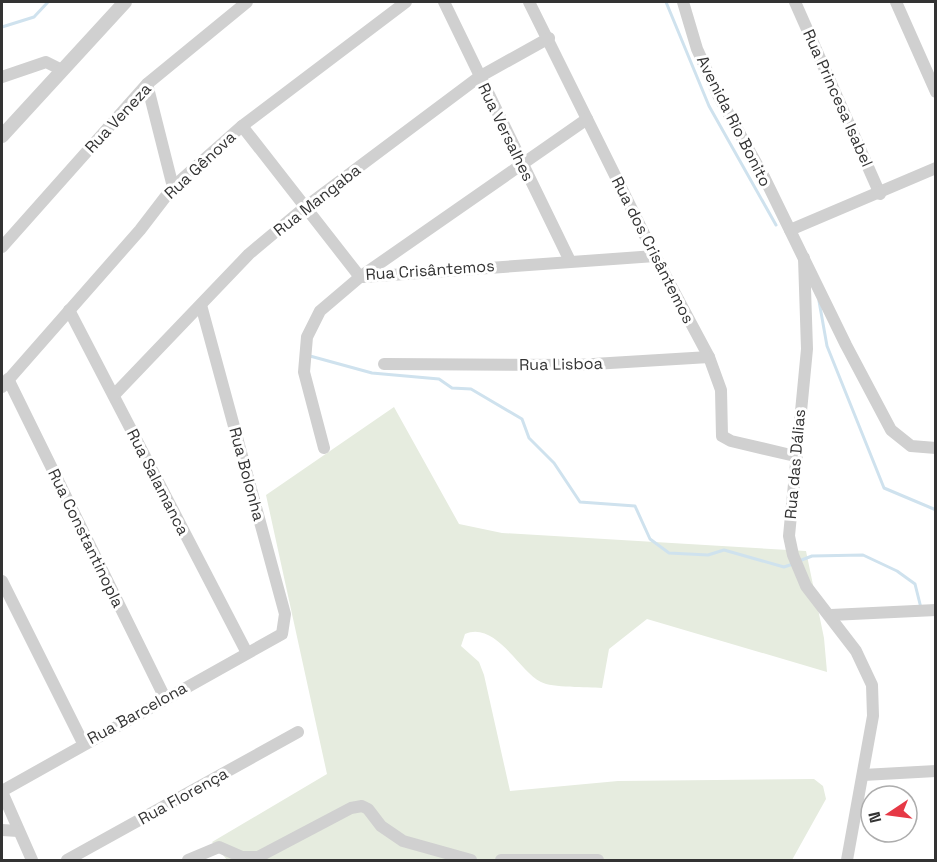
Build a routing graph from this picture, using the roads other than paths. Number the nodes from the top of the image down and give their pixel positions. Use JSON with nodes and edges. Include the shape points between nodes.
{"nodes":[{"id":1,"x":124,"y":2,"type":"edge"},
{"id":2,"x":247,"y":2,"type":"edge"},
{"id":3,"x":406,"y":2,"type":"edge"},
{"id":4,"x":444,"y":2,"type":"edge"},
{"id":5,"x":529,"y":2,"type":"edge"},
{"id":6,"x":683,"y":2,"type":"edge"},
{"id":7,"x":795,"y":2,"type":"edge"},
{"id":8,"x":896,"y":2,"type":"edge"},
{"id":9,"x":549,"y":38,"type":"junction"},
{"id":10,"x":60,"y":69,"type":"junction"},
{"id":11,"x":2,"y":77,"type":"edge"},
{"id":12,"x":479,"y":77,"type":"junction"},
{"id":13,"x":147,"y":84,"type":"junction"},
{"id":14,"x":936,"y":92,"type":"edge"},
{"id":15,"x":587,"y":119,"type":"junction"},
{"id":16,"x":242,"y":126,"type":"junction"},
{"id":17,"x":2,"y":136,"type":"edge"},
{"id":18,"x":521,"y":165,"type":"junction"},
{"id":19,"x":936,"y":168,"type":"edge"},
{"id":20,"x":173,"y":187,"type":"junction"},
{"id":21,"x":880,"y":194,"type":"junction"},
{"id":22,"x":304,"y":208,"type":"junction"},
{"id":23,"x":792,"y":234,"type":"junction"},
{"id":24,"x":2,"y":247,"type":"edge"},
{"id":25,"x":655,"y":256,"type":"junction"},
{"id":26,"x":804,"y":258,"type":"junction"},
{"id":27,"x":570,"y":261,"type":"junction"},
{"id":28,"x":360,"y":277,"type":"junction"},
{"id":29,"x":201,"y":305,"type":"junction"},
{"id":30,"x":69,"y":310,"type":"junction"},
{"id":31,"x":709,"y":357,"type":"junction"},
{"id":32,"x":384,"y":364,"type":"dead end"},
{"id":33,"x":5,"y":383,"type":"edge"},
{"id":34,"x":114,"y":395,"type":"junction"},
{"id":35,"x":324,"y":448,"type":"dead end"},
{"id":36,"x":936,"y":448,"type":"edge"},
{"id":37,"x":795,"y":456,"type":"junction"},
{"id":38,"x":2,"y":581,"type":"edge"},
{"id":39,"x":936,"y":610,"type":"edge"},
{"id":40,"x":831,"y":615,"type":"junction"},
{"id":41,"x":274,"y":640,"type":"joint"},
{"id":42,"x":247,"y":653,"type":"junction"},
{"id":43,"x":165,"y":698,"type":"junction"},
{"id":44,"x":298,"y":732,"type":"dead end"},
{"id":45,"x":83,"y":743,"type":"junction"},
{"id":46,"x":936,"y":771,"type":"edge"},
{"id":47,"x":863,"y":775,"type":"junction"},
{"id":48,"x":2,"y":791,"type":"edge"},
{"id":49,"x":2,"y":830,"type":"edge"},
{"id":50,"x":18,"y":831,"type":"junction"},
{"id":51,"x":32,"y":861,"type":"edge"},
{"id":52,"x":67,"y":861,"type":"edge"},
{"id":53,"x":188,"y":861,"type":"edge"},
{"id":54,"x":471,"y":861,"type":"edge"},
{"id":55,"x":501,"y":861,"type":"edge"},
{"id":56,"x":598,"y":861,"type":"edge"},
{"id":57,"x":848,"y":861,"type":"edge"}],
"edges":[{"from":1,"to":10,"type":"street"},
{"from":2,"to":13,"type":"street","name":"Rua Veneza"},
{"from":3,"to":16,"type":"street","name":"Rua Gênova"},
{"from":4,"to":12,"type":"street","name":"Rua Versalhes"},
{"from":5,"to":9,"type":"street","name":"Rua dos Crisântemos"},
{"from":6,"to":23,"type":"street","name":"Avenida Rio Bonito","via":[[697,49],[718,95]]},
{"from":7,"to":21,"type":"street","name":"Rua Princesa Isabel"},
{"from":8,"to":14,"type":"street"},
{"from":9,"to":12,"type":"street","name":"Rua Mangaba"},
{"from":9,"to":15,"type":"street","name":"Rua dos Crisântemos"},
{"from":10,"to":11,"type":"street","via":[[46,62]]},
{"from":10,"to":17,"type":"street"},
{"from":12,"to":18,"type":"street","name":"Rua Versalhes"},
{"from":12,"to":22,"type":"street","name":"Rua Mangaba"},
{"from":13,"to":20,"type":"street"},
{"from":13,"to":24,"type":"street","name":"Rua Veneza"},
{"from":15,"to":18,"type":"street"},
{"from":15,"to":25,"type":"street","name":"Rua dos Crisântemos"},
{"from":16,"to":20,"type":"street","name":"Rua Gênova"},
{"from":16,"to":22,"type":"street","name":"Rua Crisântemos"},
{"from":18,"to":27,"type":"street","name":"Rua Versalhes"},
{"from":18,"to":28,"type":"street"},
{"from":19,"to":21,"type":"street"},
{"from":20,"to":30,"type":"street","name":"Rua Gênova"},
{"from":21,"to":23,"type":"street"},
{"from":22,"to":28,"type":"street","name":"Rua Crisântemos"},
{"from":22,"to":29,"type":"street","name":"Rua Mangaba","via":[[249,254]]},
{"from":23,"to":26,"type":"street","name":"Avenida Rio Bonito"},
{"from":25,"to":27,"type":"street","name":"Rua Crisântemos"},
{"from":25,"to":31,"type":"street","name":"Rua dos Crisântemos"},
{"from":26,"to":36,"type":"street","via":[[891,430],[911,446]]},
{"from":26,"to":37,"type":"street","name":"Rua das Dálias","via":[[807,349]]},
{"from":27,"to":28,"type":"street","name":"Rua Crisântemos"},
{"from":28,"to":35,"type":"street","via":[[320,311],[303,354],[307,390]]},
{"from":29,"to":34,"type":"street","name":"Rua Mangaba"},
{"from":29,"to":41,"type":"street","name":"Rua Bolonha","via":[[285,614],[282,634]]},
{"from":30,"to":33,"type":"street","name":"Rua Gênova"},
{"from":30,"to":34,"type":"street","name":"Rua Salamanca"},
{"from":31,"to":32,"type":"street","name":"Rua Lisboa","via":[[577,365]]},
{"from":31,"to":37,"type":"street","name":"Rua dos Crisântemos","via":[[721,390],[722,436]]},
{"from":33,"to":43,"type":"street","name":"Rua Constantinopla"},
{"from":34,"to":42,"type":"street","name":"Rua Salamanca"},
{"from":37,"to":40,"type":"street","name":"Rua das Dálias","via":[[789,514],[793,555],[806,586]]},
{"from":38,"to":45,"type":"street"},
{"from":39,"to":40,"type":"street"},
{"from":40,"to":47,"type":"street","name":"Rua das Dálias","via":[[856,651],[872,685],[873,716]]},
{"from":41,"to":42,"type":"street","name":"Rua Barcelona"},
{"from":42,"to":43,"type":"street","name":"Rua Barcelona"},
{"from":43,"to":45,"type":"street","name":"Rua Barcelona"},
{"from":44,"to":52,"type":"street","name":"Rua Florença"},
{"from":45,"to":48,"type":"street","name":"Rua Barcelona"},
{"from":46,"to":47,"type":"street"},
{"from":47,"to":57,"type":"street","name":"Rua das Dálias"},
{"from":48,"to":50,"type":"street"},
{"from":49,"to":50,"type":"street"},
{"from":50,"to":51,"type":"street"},
{"from":53,"to":54,"type":"street","via":[[219,847],[242,857],[258,857],[351,808],[362,806],[403,841]]},
{"from":55,"to":56,"type":"street"}]}
